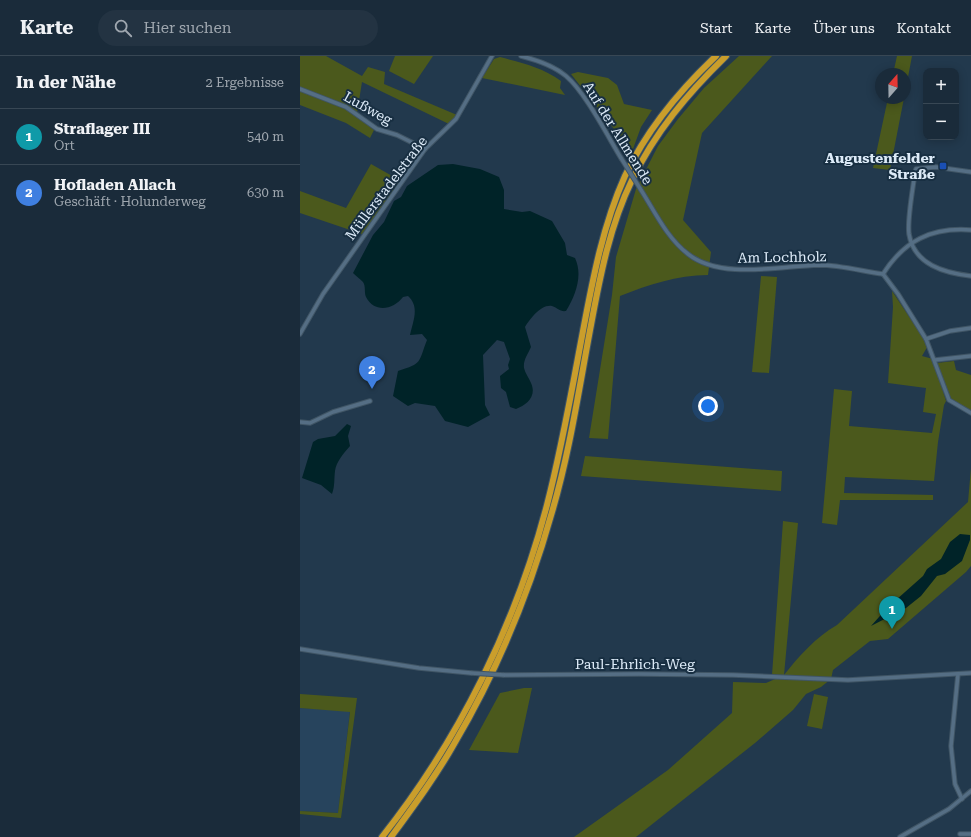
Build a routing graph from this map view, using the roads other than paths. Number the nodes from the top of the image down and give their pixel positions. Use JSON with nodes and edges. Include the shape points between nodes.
{"nodes":[{"id":1,"x":492,"y":56,"type":"edge"},
{"id":2,"x":521,"y":56,"type":"edge"},
{"id":3,"x":716,"y":56,"type":"edge"},
{"id":4,"x":726,"y":56,"type":"edge"},
{"id":5,"x":300,"y":89,"type":"edge"},
{"id":6,"x":425,"y":150,"type":"junction"},
{"id":7,"x":971,"y":172,"type":"edge"},
{"id":8,"x":971,"y":230,"type":"edge"},
{"id":9,"x":912,"y":242,"type":"junction"},
{"id":10,"x":678,"y":245,"type":"joint"},
{"id":11,"x":882,"y":274,"type":"junction"},
{"id":12,"x":971,"y":276,"type":"edge"},
{"id":13,"x":971,"y":328,"type":"edge"},
{"id":14,"x":300,"y":334,"type":"edge"},
{"id":15,"x":926,"y":339,"type":"junction"},
{"id":16,"x":971,"y":356,"type":"edge"},
{"id":17,"x":935,"y":360,"type":"junction"},
{"id":18,"x":370,"y":401,"type":"dead end"},
{"id":19,"x":971,"y":414,"type":"edge"},
{"id":20,"x":300,"y":422,"type":"edge"},
{"id":21,"x":300,"y":649,"type":"edge"},
{"id":22,"x":958,"y":674,"type":"junction"},
{"id":23,"x":971,"y":674,"type":"edge"},
{"id":24,"x":971,"y":791,"type":"edge"},
{"id":25,"x":962,"y":799,"type":"junction"},
{"id":26,"x":960,"y":834,"type":"dead end"},
{"id":27,"x":971,"y":834,"type":"edge"},
{"id":28,"x":382,"y":837,"type":"edge"},
{"id":29,"x":391,"y":837,"type":"edge"},
{"id":30,"x":900,"y":837,"type":"edge"}],
"edges":[{"from":1,"to":6,"type":"street","name":"Müllerstadelstraße","via":[[456,119]]},
{"from":2,"to":10,"type":"street","name":"Auf der Allmende","bridge":true,"via":[[557,69],[572,82]]},
{"from":3,"to":28,"type":"highway","via":[[664,111],[645,139],[612,207],[598,254],[560,453],[529,565],[505,630],[464,714],[424,779]]},
{"from":4,"to":29,"type":"highway","via":[[697,84],[671,115],[632,179],[606,255],[566,455],[553,511],[536,565],[511,632],[486,686],[454,744]]},
{"from":5,"to":6,"type":"street","name":"Lußweg","via":[[346,107],[377,129],[397,135]]},
{"from":6,"to":14,"type":"street","name":"Müllerstadelstraße","via":[[324,294]]},
{"from":7,"to":9,"type":"street","via":[[936,167],[916,169],[909,230]]},
{"from":8,"to":9,"type":"street","via":[[942,231]]},
{"from":9,"to":11,"type":"street"},
{"from":9,"to":12,"type":"street","via":[[922,258],[936,268],[946,273]]},
{"from":10,"to":11,"type":"street","name":"Am Lochholz","via":[[699,260],[730,268],[782,270],[821,265]]},
{"from":11,"to":15,"type":"street","via":[[898,294]]},
{"from":13,"to":15,"type":"street","via":[[950,331]]},
{"from":15,"to":17,"type":"street"},
{"from":16,"to":17,"type":"street"},
{"from":17,"to":19,"type":"street","via":[[949,400]]},
{"from":18,"to":20,"type":"street","via":[[332,412],[310,423]]},
{"from":21,"to":22,"type":"street","name":"Paul-Ehrlich-Weg","bridge":true,"via":[[419,668],[504,675],[702,675],[848,680]]},
{"from":22,"to":23,"type":"street","name":"Paul-Ehrlich-Weg"},
{"from":22,"to":25,"type":"street","via":[[950,746],[956,784]]},
{"from":24,"to":25,"type":"street"},
{"from":25,"to":30,"type":"street"},
{"from":26,"to":27,"type":"street"}]}
